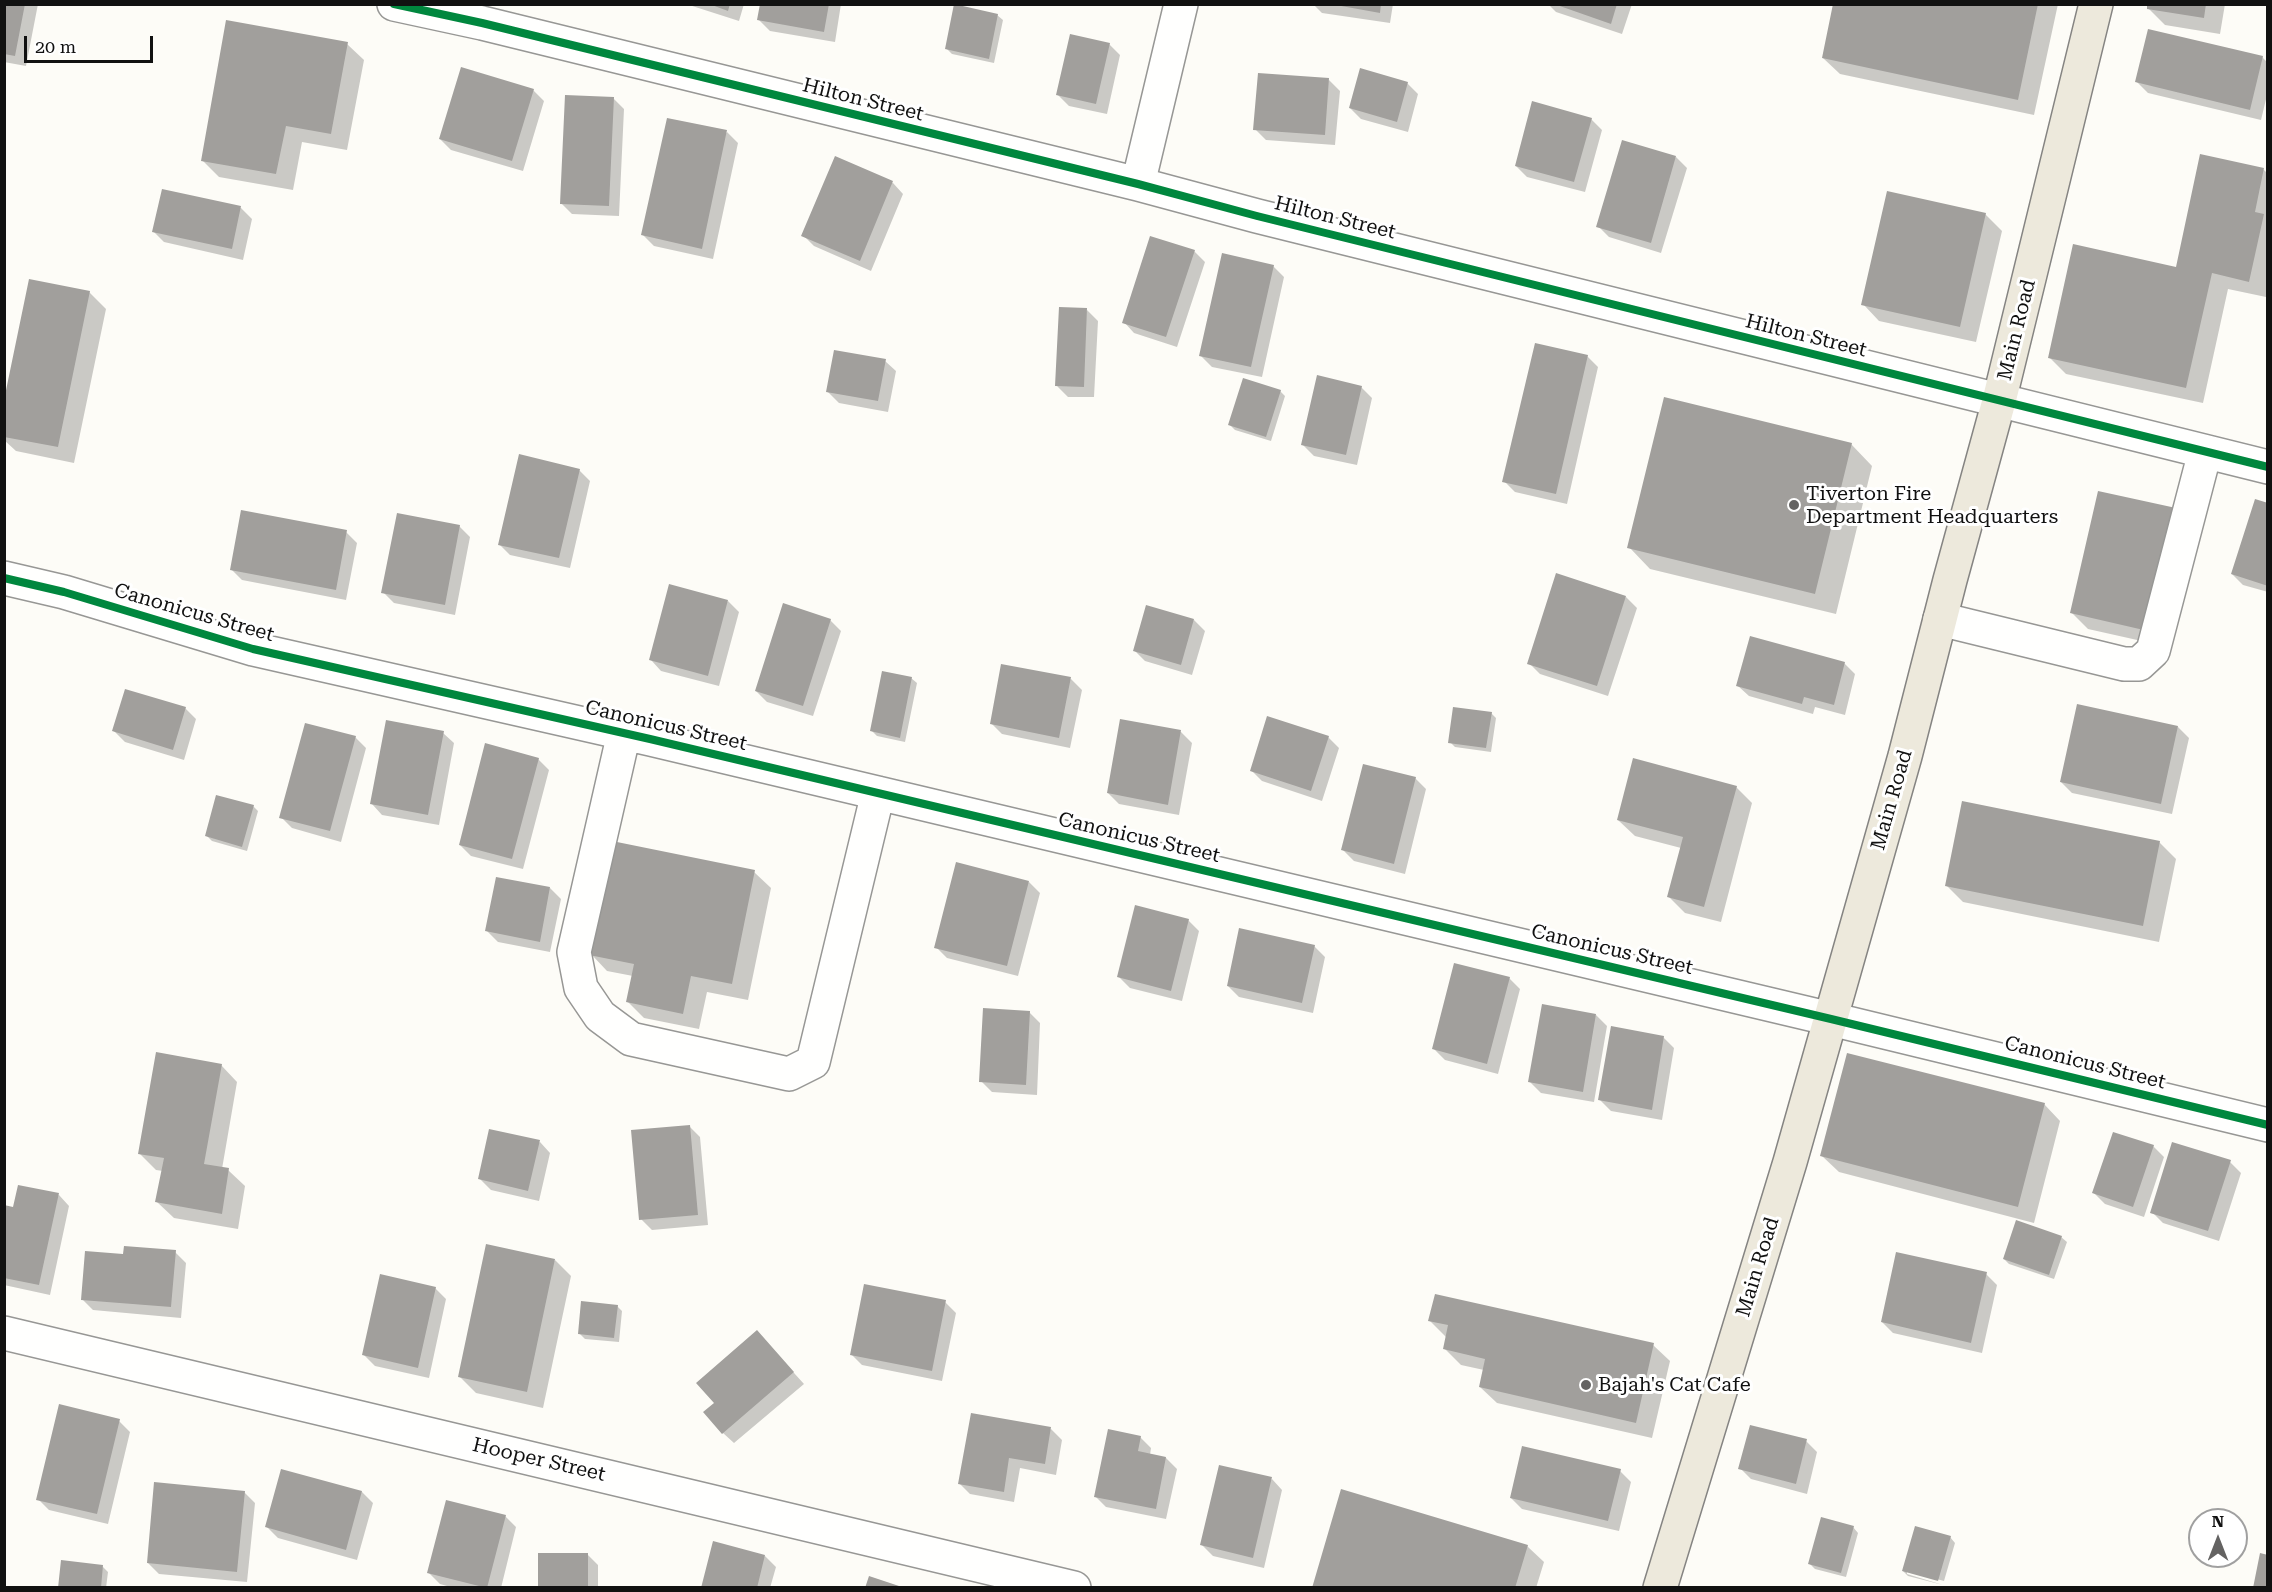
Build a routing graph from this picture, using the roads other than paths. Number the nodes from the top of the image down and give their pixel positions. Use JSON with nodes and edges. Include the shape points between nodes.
{"nodes":[{"id":1,"x":394,"y":4,"type":"edge"},
{"id":2,"x":1181,"y":4,"type":"edge"},
{"id":3,"x":2096,"y":4,"type":"edge"},
{"id":4,"x":1138,"y":184,"type":"junction"},
{"id":5,"x":2000,"y":401,"type":"junction"},
{"id":6,"x":2205,"y":452,"type":"junction"},
{"id":7,"x":2268,"y":467,"type":"edge"},
{"id":8,"x":4,"y":578,"type":"edge"},
{"id":9,"x":1940,"y":619,"type":"junction"},
{"id":10,"x":624,"y":733,"type":"junction"},
{"id":11,"x":878,"y":793,"type":"junction"},
{"id":12,"x":1831,"y":1018,"type":"junction"},
{"id":13,"x":2268,"y":1125,"type":"edge"},
{"id":14,"x":4,"y":1333,"type":"edge"},
{"id":15,"x":1010,"y":1580,"type":"edge"},
{"id":16,"x":1074,"y":1587,"type":"edge"},
{"id":17,"x":1660,"y":1587,"type":"edge"}],
"edges":[{"from":1,"to":4,"type":"street","name":"Hilton Street"},
{"from":2,"to":4,"type":"street"},
{"from":3,"to":5,"type":"main road","name":"Main Road"},
{"from":4,"to":5,"type":"street","name":"Hilton Street"},
{"from":5,"to":6,"type":"street","name":"Hilton Street"},
{"from":5,"to":9,"type":"main road","name":"Main Road"},
{"from":6,"to":7,"type":"street","name":"Hilton Street"},
{"from":6,"to":9,"type":"street","via":[[2153,651],[2139,664],[2124,664]]},
{"from":8,"to":10,"type":"street","name":"Canonicus Street","via":[[253,649]]},
{"from":9,"to":12,"type":"main road","name":"Main Road"},
{"from":10,"to":11,"type":"street","name":"Canonicus Street"},
{"from":10,"to":11,"type":"street","via":[[574,952],[581,988],[600,1016],[631,1039],[789,1074],[813,1062]]},
{"from":11,"to":12,"type":"street","name":"Canonicus Street"},
{"from":12,"to":13,"type":"street","name":"Canonicus Street"},
{"from":12,"to":17,"type":"main road","name":"Main Road"},
{"from":14,"to":15,"type":"street","name":"Hooper Street"},
{"from":15,"to":16,"type":"street","name":"Hooper Street"}]}
